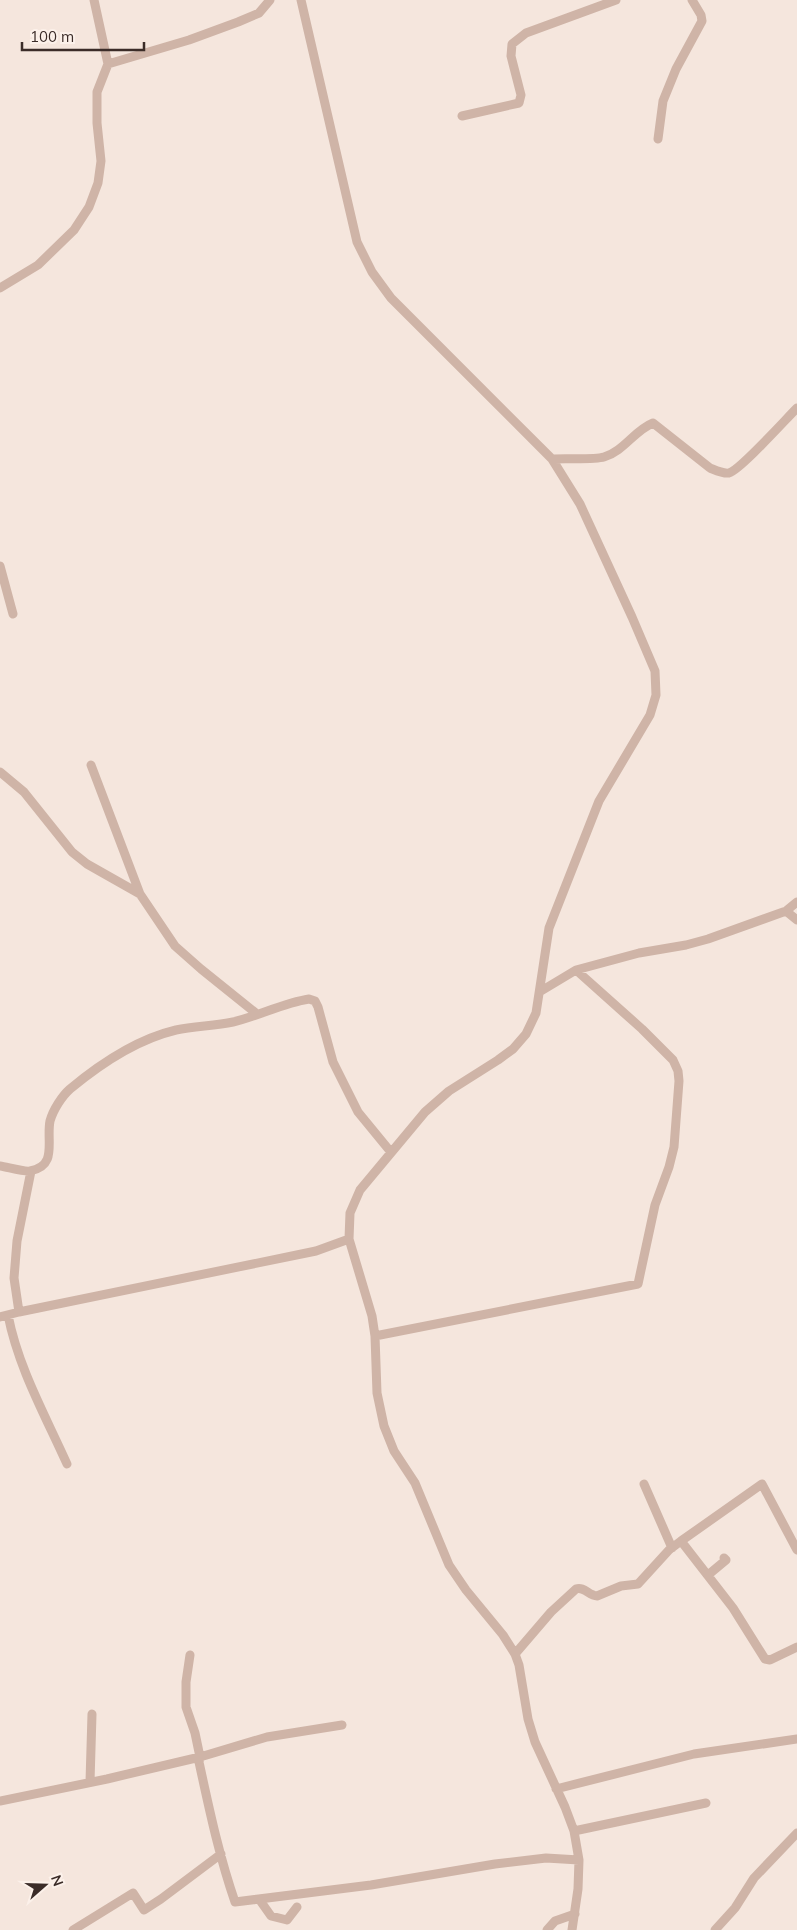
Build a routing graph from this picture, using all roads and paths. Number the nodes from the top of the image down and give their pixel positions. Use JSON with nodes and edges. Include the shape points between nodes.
{"nodes":[{"id":1,"x":94,"y":0,"type":"edge"},
{"id":2,"x":270,"y":0,"type":"edge"},
{"id":3,"x":301,"y":0,"type":"edge"},
{"id":4,"x":616,"y":0,"type":"edge"},
{"id":5,"x":692,"y":0,"type":"edge"},
{"id":6,"x":108,"y":64,"type":"junction"},
{"id":7,"x":462,"y":116,"type":"dead end"},
{"id":8,"x":658,"y":139,"type":"dead end"},
{"id":9,"x":0,"y":288,"type":"edge"},
{"id":10,"x":797,"y":408,"type":"edge"},
{"id":11,"x":552,"y":459,"type":"junction"},
{"id":12,"x":0,"y":566,"type":"edge"},
{"id":13,"x":13,"y":614,"type":"dead end"},
{"id":14,"x":91,"y":765,"type":"dead end"},
{"id":15,"x":0,"y":772,"type":"edge"},
{"id":16,"x":140,"y":894,"type":"junction"},
{"id":17,"x":797,"y":902,"type":"edge"},
{"id":18,"x":786,"y":911,"type":"junction"},
{"id":19,"x":797,"y":920,"type":"edge"},
{"id":20,"x":576,"y":970,"type":"junction"},
{"id":21,"x":541,"y":991,"type":"junction"},
{"id":22,"x":257,"y":1014,"type":"junction"},
{"id":23,"x":390,"y":1152,"type":"junction"},
{"id":24,"x":0,"y":1166,"type":"edge"},
{"id":25,"x":31,"y":1171,"type":"junction"},
{"id":26,"x":349,"y":1239,"type":"junction"},
{"id":27,"x":19,"y":1312,"type":"junction"},
{"id":28,"x":4,"y":1316,"type":"edge"},
{"id":29,"x":375,"y":1336,"type":"junction"},
{"id":30,"x":67,"y":1464,"type":"dead end"},
{"id":31,"x":644,"y":1484,"type":"dead end"},
{"id":32,"x":681,"y":1541,"type":"junction"},
{"id":33,"x":672,"y":1548,"type":"junction"},
{"id":34,"x":797,"y":1550,"type":"edge"},
{"id":35,"x":724,"y":1558,"type":"dead end"},
{"id":36,"x":708,"y":1575,"type":"junction"},
{"id":37,"x":797,"y":1647,"type":"edge"},
{"id":38,"x":515,"y":1654,"type":"junction"},
{"id":39,"x":190,"y":1655,"type":"dead end"},
{"id":40,"x":92,"y":1714,"type":"dead end"},
{"id":41,"x":342,"y":1725,"type":"dead end"},
{"id":42,"x":797,"y":1739,"type":"edge"},
{"id":43,"x":200,"y":1757,"type":"junction"},
{"id":44,"x":90,"y":1782,"type":"junction"},
{"id":45,"x":556,"y":1789,"type":"junction"},
{"id":46,"x":0,"y":1801,"type":"edge"},
{"id":47,"x":706,"y":1803,"type":"dead end"},
{"id":48,"x":574,"y":1831,"type":"junction"},
{"id":49,"x":797,"y":1833,"type":"edge"},
{"id":50,"x":221,"y":1854,"type":"junction"},
{"id":51,"x":579,"y":1860,"type":"junction"},
{"id":52,"x":259,"y":1899,"type":"junction"},
{"id":53,"x":297,"y":1907,"type":"dead end"},
{"id":54,"x":575,"y":1914,"type":"junction"},
{"id":55,"x":73,"y":1930,"type":"edge"},
{"id":56,"x":547,"y":1930,"type":"edge"},
{"id":57,"x":572,"y":1930,"type":"edge"},
{"id":58,"x":715,"y":1930,"type":"edge"}],
"edges":[{"from":1,"to":6,"type":"street"},
{"from":2,"to":6,"type":"street","via":[[259,13],[238,22]]},
{"from":3,"to":11,"type":"street","via":[[357,242],[372,272],[391,298]]},
{"from":4,"to":7,"type":"street","via":[[526,34],[512,44],[511,56],[521,95],[518,103]]},
{"from":5,"to":8,"type":"street","via":[[702,21],[666,93]]},
{"from":6,"to":9,"type":"street","via":[[97,92],[101,160],[98,183],[88,207],[74,230],[38,265]]},
{"from":10,"to":11,"type":"street","via":[[729,473],[710,468],[653,422],[604,457]]},
{"from":11,"to":21,"type":"street","via":[[580,504],[632,617],[655,671],[656,695],[650,716],[599,801],[561,897],[549,928]]},
{"from":12,"to":13,"type":"street"},
{"from":14,"to":16,"type":"street"},
{"from":15,"to":16,"type":"street","via":[[24,792],[72,852]]},
{"from":16,"to":22,"type":"street","via":[[175,946]]},
{"from":17,"to":18,"type":"street"},
{"from":18,"to":19,"type":"street"},
{"from":18,"to":20,"type":"street","via":[[708,939]]},
{"from":20,"to":21,"type":"street"},
{"from":20,"to":29,"type":"street","via":[[642,1029],[673,1060],[678,1071],[674,1148],[655,1205],[638,1284]]},
{"from":21,"to":23,"type":"street","via":[[536,1014],[526,1034],[513,1049],[449,1091],[424,1112]]},
{"from":22,"to":23,"type":"street","via":[[303,1000],[315,1001],[332,1062],[358,1112]]},
{"from":22,"to":25,"type":"street","via":[[233,1022],[176,1030],[145,1040],[114,1058],[69,1090],[50,1121],[49,1156],[42,1166]]},
{"from":23,"to":26,"type":"street","via":[[360,1190],[350,1213]]},
{"from":24,"to":25,"type":"street"},
{"from":25,"to":27,"type":"street","via":[[17,1241],[14,1278]]},
{"from":26,"to":27,"type":"street","via":[[316,1251]]},
{"from":26,"to":29,"type":"street"},
{"from":27,"to":28,"type":"street"},
{"from":28,"to":30,"type":"street","via":[[20,1360]]},
{"from":29,"to":38,"type":"street","via":[[377,1393],[384,1426],[394,1451],[415,1483],[450,1564]]},
{"from":31,"to":33,"type":"street"},
{"from":32,"to":33,"type":"street"},
{"from":32,"to":34,"type":"street","via":[[762,1484]]},
{"from":32,"to":36,"type":"street"},
{"from":33,"to":38,"type":"street","via":[[638,1584],[621,1586],[597,1596],[582,1588],[576,1589]]},
{"from":35,"to":36,"type":"street","via":[[726,1560]]},
{"from":36,"to":37,"type":"street","via":[[765,1659],[770,1660]]},
{"from":38,"to":45,"type":"street","via":[[532,1733]]},
{"from":39,"to":43,"type":"street","via":[[186,1707]]},
{"from":40,"to":44,"type":"street"},
{"from":41,"to":43,"type":"street","via":[[267,1737]]},
{"from":42,"to":45,"type":"street","via":[[694,1754]]},
{"from":43,"to":44,"type":"street"},
{"from":43,"to":50,"type":"street"},
{"from":44,"to":46,"type":"street"},
{"from":45,"to":48,"type":"street"},
{"from":47,"to":48,"type":"street"},
{"from":48,"to":51,"type":"street"},
{"from":49,"to":58,"type":"street","via":[[754,1878],[736,1908]]},
{"from":50,"to":52,"type":"street","via":[[235,1902]]},
{"from":50,"to":55,"type":"street","via":[[144,1910],[133,1893]]},
{"from":51,"to":52,"type":"street","via":[[546,1858],[495,1864]]},
{"from":51,"to":54,"type":"street"},
{"from":52,"to":53,"type":"street","via":[[271,1916],[287,1920]]},
{"from":54,"to":56,"type":"street"},
{"from":54,"to":57,"type":"street"}]}
